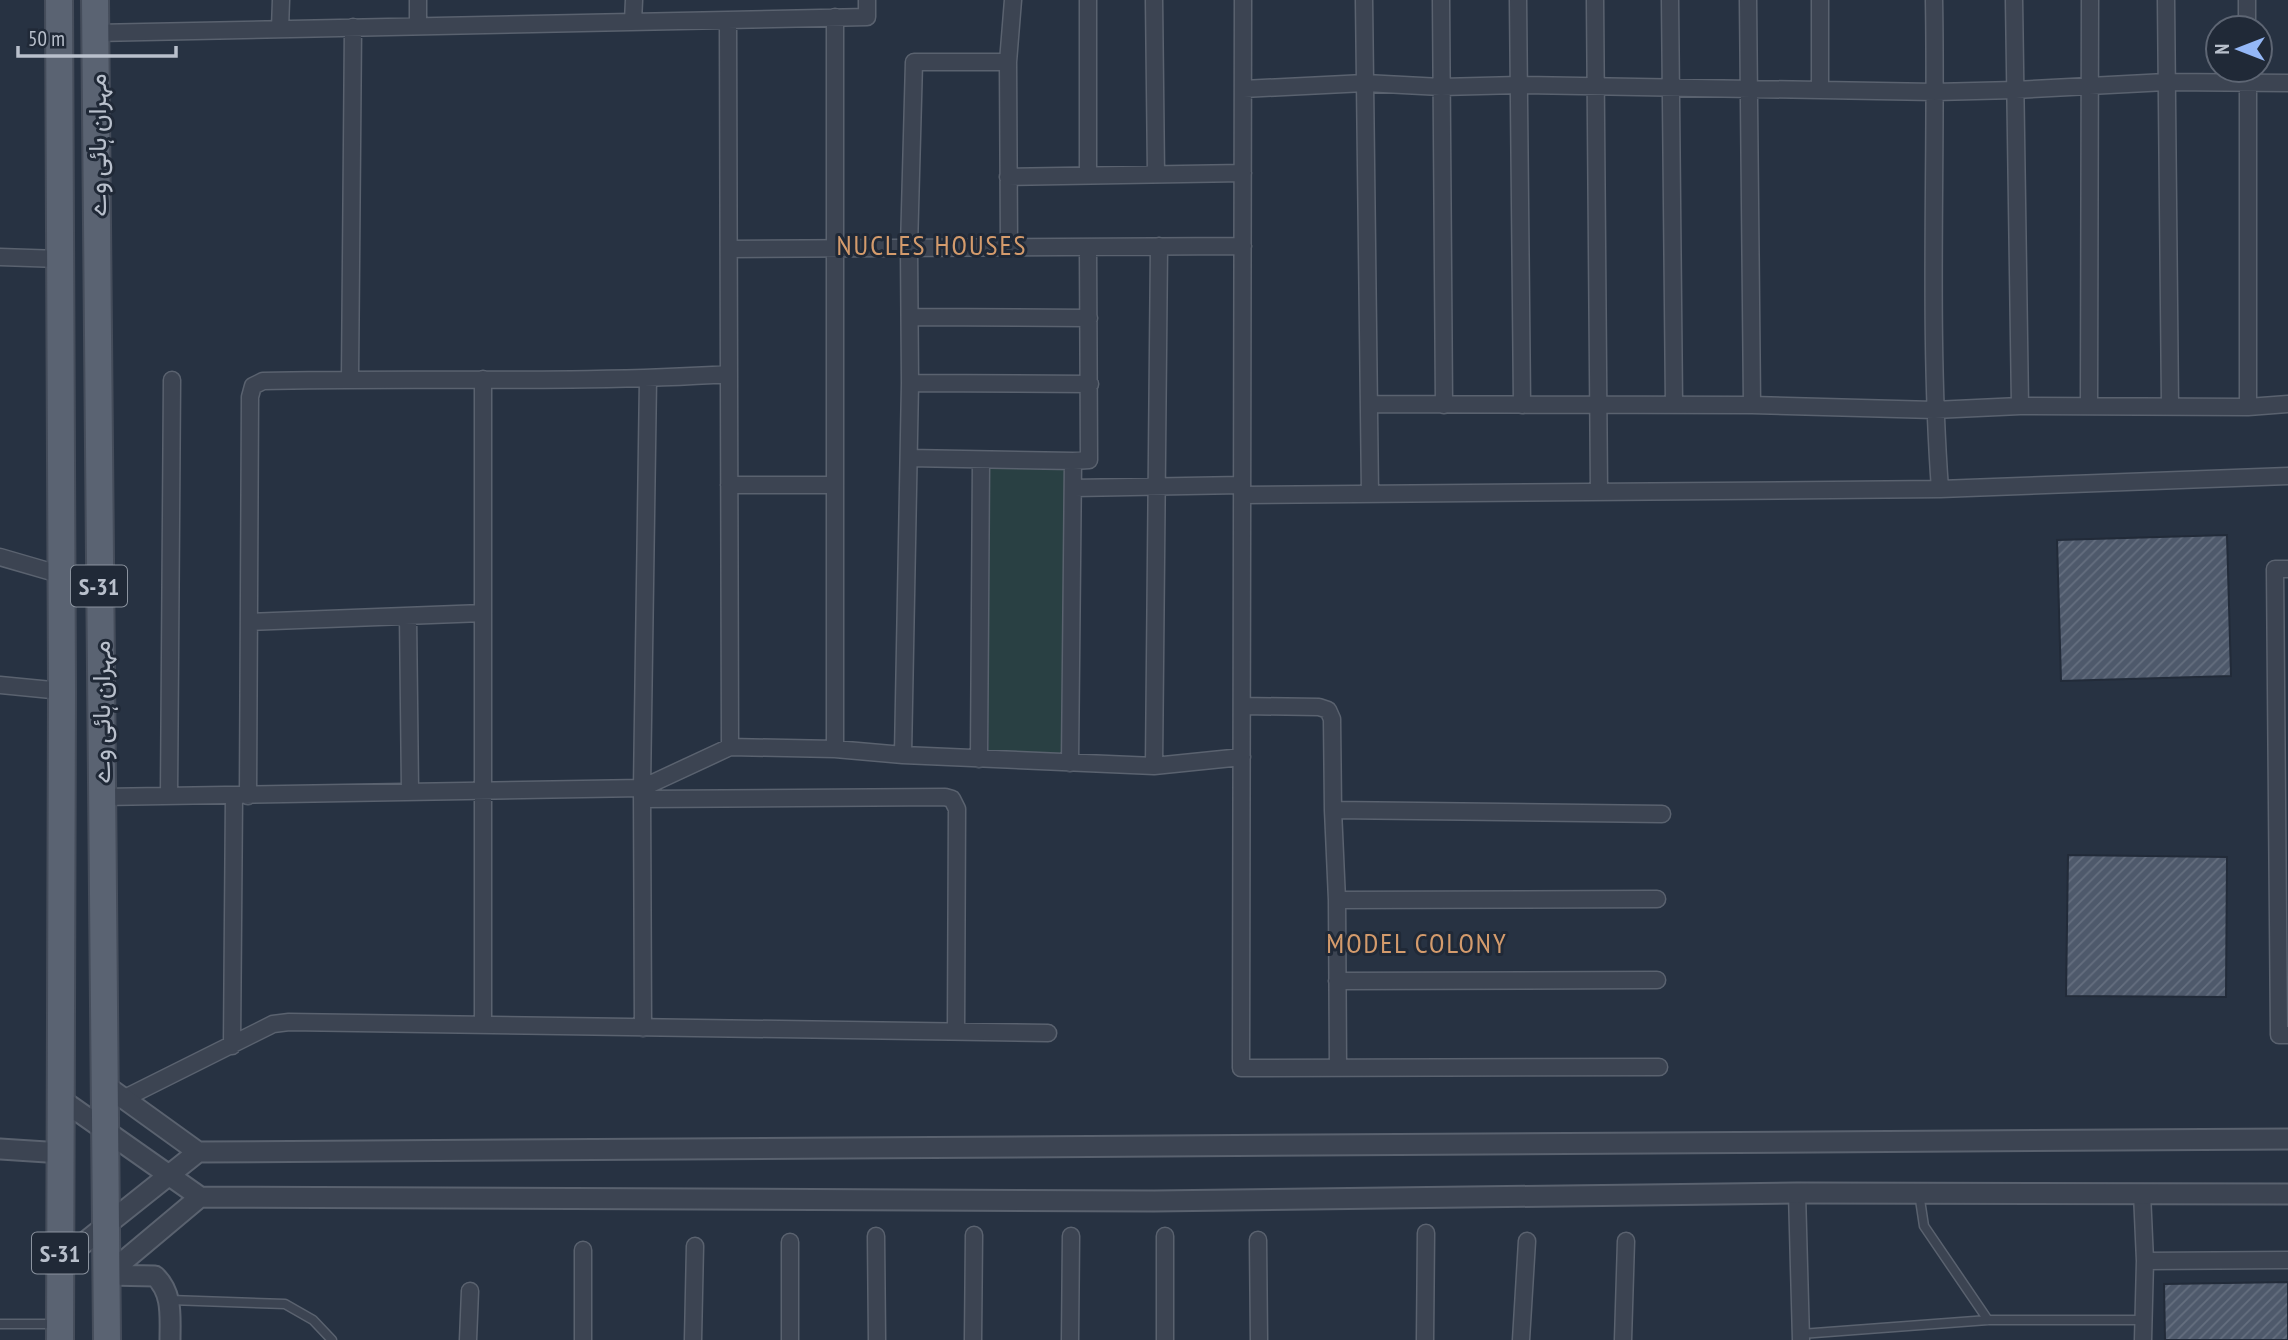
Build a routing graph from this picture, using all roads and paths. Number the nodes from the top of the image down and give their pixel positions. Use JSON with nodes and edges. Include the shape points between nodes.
{"nodes":[{"id":1,"x":59,"y":0,"type":"edge"},
{"id":2,"x":95,"y":0,"type":"edge"},
{"id":3,"x":281,"y":0,"type":"edge"},
{"id":4,"x":418,"y":0,"type":"edge"},
{"id":5,"x":634,"y":0,"type":"edge"},
{"id":6,"x":867,"y":0,"type":"edge"},
{"id":7,"x":1013,"y":0,"type":"edge"},
{"id":8,"x":1088,"y":0,"type":"edge"},
{"id":9,"x":1154,"y":0,"type":"edge"},
{"id":10,"x":1243,"y":0,"type":"edge"},
{"id":11,"x":1364,"y":0,"type":"edge"},
{"id":12,"x":1441,"y":0,"type":"edge"},
{"id":13,"x":1518,"y":0,"type":"edge"},
{"id":14,"x":1595,"y":0,"type":"edge"},
{"id":15,"x":1670,"y":0,"type":"edge"},
{"id":16,"x":1748,"y":0,"type":"edge"},
{"id":17,"x":1820,"y":0,"type":"edge"},
{"id":18,"x":1934,"y":0,"type":"edge"},
{"id":19,"x":2014,"y":0,"type":"edge"},
{"id":20,"x":2090,"y":0,"type":"edge"},
{"id":21,"x":2166,"y":0,"type":"edge"},
{"id":22,"x":835,"y":18,"type":"junction"},
{"id":23,"x":728,"y":20,"type":"junction"},
{"id":24,"x":633,"y":22,"type":"junction"},
{"id":25,"x":418,"y":26,"type":"junction"},
{"id":26,"x":353,"y":27,"type":"junction"},
{"id":27,"x":280,"y":29,"type":"junction"},
{"id":28,"x":95,"y":33,"type":"junction"},
{"id":29,"x":1008,"y":62,"type":"junction"},
{"id":30,"x":2204,"y":79,"type":"edge"},
{"id":31,"x":2166,"y":82,"type":"junction"},
{"id":32,"x":1365,"y":83,"type":"junction"},
{"id":33,"x":2248,"y":84,"type":"edge"},
{"id":34,"x":1519,"y":85,"type":"junction"},
{"id":35,"x":2090,"y":85,"type":"junction"},
{"id":36,"x":1441,"y":87,"type":"junction"},
{"id":37,"x":1596,"y":87,"type":"junction"},
{"id":38,"x":1243,"y":89,"type":"junction"},
{"id":39,"x":1670,"y":89,"type":"junction"},
{"id":40,"x":1748,"y":90,"type":"junction"},
{"id":41,"x":1820,"y":90,"type":"junction"},
{"id":42,"x":2015,"y":90,"type":"junction"},
{"id":43,"x":1936,"y":92,"type":"junction"},
{"id":44,"x":1243,"y":173,"type":"junction"},
{"id":45,"x":1156,"y":174,"type":"junction"},
{"id":46,"x":1088,"y":176,"type":"junction"},
{"id":47,"x":1008,"y":177,"type":"junction"},
{"id":48,"x":1159,"y":246,"type":"junction"},
{"id":49,"x":1243,"y":246,"type":"junction"},
{"id":50,"x":909,"y":247,"type":"junction"},
{"id":51,"x":1009,"y":247,"type":"junction"},
{"id":52,"x":1088,"y":247,"type":"junction"},
{"id":53,"x":729,"y":249,"type":"junction"},
{"id":54,"x":835,"y":250,"type":"junction"},
{"id":55,"x":0,"y":257,"type":"edge"},
{"id":56,"x":60,"y":260,"type":"junction"},
{"id":57,"x":911,"y":317,"type":"junction"},
{"id":58,"x":1089,"y":318,"type":"junction"},
{"id":59,"x":729,"y":374,"type":"junction"},
{"id":60,"x":349,"y":379,"type":"junction"},
{"id":61,"x":484,"y":379,"type":"junction"},
{"id":62,"x":649,"y":379,"type":"junction"},
{"id":63,"x":172,"y":380,"type":"dead end"},
{"id":64,"x":910,"y":383,"type":"junction"},
{"id":65,"x":1090,"y":384,"type":"junction"},
{"id":66,"x":1368,"y":404,"type":"junction"},
{"id":67,"x":2288,"y":404,"type":"edge"},
{"id":68,"x":1444,"y":405,"type":"junction"},
{"id":69,"x":1522,"y":405,"type":"junction"},
{"id":70,"x":1674,"y":405,"type":"junction"},
{"id":71,"x":1752,"y":405,"type":"junction"},
{"id":72,"x":1597,"y":406,"type":"junction"},
{"id":73,"x":2020,"y":406,"type":"junction"},
{"id":74,"x":2089,"y":406,"type":"junction"},
{"id":75,"x":2170,"y":406,"type":"junction"},
{"id":76,"x":2248,"y":407,"type":"junction"},
{"id":77,"x":1934,"y":410,"type":"junction"},
{"id":78,"x":909,"y":458,"type":"junction"},
{"id":79,"x":981,"y":460,"type":"junction"},
{"id":80,"x":1073,"y":461,"type":"junction"},
{"id":81,"x":2288,"y":476,"type":"edge"},
{"id":82,"x":729,"y":485,"type":"junction"},
{"id":83,"x":835,"y":485,"type":"junction"},
{"id":84,"x":1157,"y":486,"type":"junction"},
{"id":85,"x":1074,"y":488,"type":"junction"},
{"id":86,"x":1940,"y":489,"type":"junction"},
{"id":87,"x":1242,"y":490,"type":"junction"},
{"id":88,"x":1600,"y":492,"type":"junction"},
{"id":89,"x":1370,"y":494,"type":"junction"},
{"id":90,"x":0,"y":557,"type":"edge"},
{"id":91,"x":2288,"y":569,"type":"edge"},
{"id":92,"x":62,"y":575,"type":"junction"},
{"id":93,"x":483,"y":614,"type":"junction"},
{"id":94,"x":408,"y":616,"type":"junction"},
{"id":95,"x":249,"y":622,"type":"junction"},
{"id":96,"x":0,"y":685,"type":"edge"},
{"id":97,"x":62,"y":691,"type":"junction"},
{"id":98,"x":1243,"y":706,"type":"junction"},
{"id":99,"x":730,"y":747,"type":"junction"},
{"id":100,"x":835,"y":749,"type":"junction"},
{"id":101,"x":903,"y":755,"type":"junction"},
{"id":102,"x":1242,"y":757,"type":"junction"},
{"id":103,"x":979,"y":759,"type":"junction"},
{"id":104,"x":1070,"y":763,"type":"junction"},
{"id":105,"x":1154,"y":766,"type":"junction"},
{"id":106,"x":410,"y":790,"type":"junction"},
{"id":107,"x":483,"y":791,"type":"junction"},
{"id":108,"x":642,"y":794,"type":"junction"},
{"id":109,"x":169,"y":796,"type":"junction"},
{"id":110,"x":241,"y":796,"type":"junction"},
{"id":111,"x":101,"y":797,"type":"junction"},
{"id":112,"x":1333,"y":810,"type":"junction"},
{"id":113,"x":1662,"y":814,"type":"dead end"},
{"id":114,"x":1657,"y":899,"type":"dead end"},
{"id":115,"x":1337,"y":900,"type":"junction"},
{"id":116,"x":1657,"y":980,"type":"dead end"},
{"id":117,"x":1337,"y":981,"type":"junction"},
{"id":118,"x":484,"y":1024,"type":"junction"},
{"id":119,"x":643,"y":1028,"type":"junction"},
{"id":120,"x":956,"y":1031,"type":"junction"},
{"id":121,"x":1048,"y":1033,"type":"dead end"},
{"id":122,"x":2288,"y":1035,"type":"edge"},
{"id":123,"x":232,"y":1046,"type":"junction"},
{"id":124,"x":1659,"y":1067,"type":"dead end"},
{"id":125,"x":1338,"y":1068,"type":"junction"},
{"id":126,"x":114,"y":1092,"type":"junction"},
{"id":127,"x":62,"y":1100,"type":"junction"},
{"id":128,"x":105,"y":1131,"type":"junction"},
{"id":129,"x":2288,"y":1139,"type":"edge"},
{"id":130,"x":0,"y":1150,"type":"edge"},
{"id":131,"x":198,"y":1152,"type":"junction"},
{"id":132,"x":62,"y":1153,"type":"junction"},
{"id":133,"x":169,"y":1176,"type":"junction"},
{"id":134,"x":1797,"y":1193,"type":"junction"},
{"id":135,"x":1919,"y":1193,"type":"junction"},
{"id":136,"x":2142,"y":1193,"type":"junction"},
{"id":137,"x":2288,"y":1194,"type":"edge"},
{"id":138,"x":200,"y":1197,"type":"junction"},
{"id":139,"x":106,"y":1225,"type":"junction"},
{"id":140,"x":1426,"y":1233,"type":"dead end"},
{"id":141,"x":974,"y":1235,"type":"dead end"},
{"id":142,"x":1071,"y":1236,"type":"dead end"},
{"id":143,"x":1165,"y":1236,"type":"dead end"},
{"id":144,"x":876,"y":1237,"type":"dead end"},
{"id":145,"x":1258,"y":1240,"type":"dead end"},
{"id":146,"x":1527,"y":1241,"type":"dead end"},
{"id":147,"x":1626,"y":1241,"type":"dead end"},
{"id":148,"x":790,"y":1242,"type":"dead end"},
{"id":149,"x":695,"y":1246,"type":"dead end"},
{"id":150,"x":583,"y":1250,"type":"dead end"},
{"id":151,"x":2288,"y":1260,"type":"edge"},
{"id":152,"x":2145,"y":1261,"type":"junction"},
{"id":153,"x":60,"y":1262,"type":"junction"},
{"id":154,"x":107,"y":1275,"type":"junction"},
{"id":155,"x":470,"y":1291,"type":"dead end"},
{"id":156,"x":170,"y":1300,"type":"junction"},
{"id":157,"x":1989,"y":1320,"type":"junction"},
{"id":158,"x":2143,"y":1320,"type":"junction"},
{"id":159,"x":0,"y":1324,"type":"edge"},
{"id":160,"x":60,"y":1332,"type":"edge"},
{"id":161,"x":1801,"y":1337,"type":"edge"},
{"id":162,"x":107,"y":1340,"type":"edge"},
{"id":163,"x":170,"y":1340,"type":"edge"},
{"id":164,"x":332,"y":1340,"type":"edge"},
{"id":165,"x":468,"y":1340,"type":"edge"},
{"id":166,"x":583,"y":1340,"type":"edge"},
{"id":167,"x":693,"y":1340,"type":"edge"},
{"id":168,"x":790,"y":1340,"type":"edge"},
{"id":169,"x":877,"y":1340,"type":"edge"},
{"id":170,"x":973,"y":1340,"type":"edge"},
{"id":171,"x":1070,"y":1340,"type":"edge"},
{"id":172,"x":1165,"y":1340,"type":"edge"},
{"id":173,"x":1259,"y":1340,"type":"edge"},
{"id":174,"x":1426,"y":1340,"type":"edge"},
{"id":175,"x":1521,"y":1340,"type":"edge"},
{"id":176,"x":1623,"y":1340,"type":"edge"},
{"id":177,"x":2143,"y":1340,"type":"edge"}],
"edges":[{"from":1,"to":56,"type":"main road","name":"مہران ہائی وے","number":"S-31"},
{"from":2,"to":28,"type":"main road","name":"مہران ہائی وے","number":"S-31"},
{"from":3,"to":27,"type":"street"},
{"from":4,"to":25,"type":"street"},
{"from":5,"to":24,"type":"street"},
{"from":6,"to":22,"type":"street","via":[[867,17]]},
{"from":7,"to":29,"type":"street"},
{"from":8,"to":46,"type":"street"},
{"from":9,"to":45,"type":"street"},
{"from":10,"to":38,"type":"street"},
{"from":11,"to":32,"type":"street"},
{"from":12,"to":36,"type":"street"},
{"from":13,"to":34,"type":"street"},
{"from":14,"to":37,"type":"street"},
{"from":15,"to":39,"type":"street"},
{"from":16,"to":40,"type":"street"},
{"from":17,"to":41,"type":"street"},
{"from":18,"to":43,"type":"street"},
{"from":19,"to":42,"type":"street"},
{"from":20,"to":35,"type":"street"},
{"from":21,"to":31,"type":"street"},
{"from":22,"to":23,"type":"street"},
{"from":22,"to":54,"type":"street"},
{"from":23,"to":24,"type":"street"},
{"from":23,"to":53,"type":"street"},
{"from":24,"to":25,"type":"street"},
{"from":25,"to":26,"type":"street"},
{"from":26,"to":27,"type":"street"},
{"from":26,"to":60,"type":"street"},
{"from":27,"to":28,"type":"street"},
{"from":28,"to":111,"type":"main road","name":"مہران ہائی وے","number":"S-31"},
{"from":29,"to":47,"type":"street"},
{"from":29,"to":50,"type":"street","via":[[914,62]]},
{"from":30,"to":31,"type":"street"},
{"from":31,"to":35,"type":"street"},
{"from":31,"to":75,"type":"street"},
{"from":32,"to":36,"type":"street"},
{"from":32,"to":38,"type":"street"},
{"from":32,"to":66,"type":"street"},
{"from":33,"to":76,"type":"street"},
{"from":34,"to":36,"type":"street"},
{"from":34,"to":37,"type":"street"},
{"from":34,"to":69,"type":"street"},
{"from":35,"to":42,"type":"street"},
{"from":35,"to":74,"type":"street"},
{"from":36,"to":68,"type":"street"},
{"from":37,"to":39,"type":"street"},
{"from":37,"to":72,"type":"street"},
{"from":38,"to":44,"type":"street"},
{"from":39,"to":40,"type":"street"},
{"from":39,"to":70,"type":"street"},
{"from":40,"to":41,"type":"street"},
{"from":40,"to":71,"type":"street"},
{"from":41,"to":43,"type":"street"},
{"from":42,"to":43,"type":"street"},
{"from":42,"to":73,"type":"street"},
{"from":43,"to":77,"type":"street"},
{"from":44,"to":45,"type":"street"},
{"from":44,"to":49,"type":"street"},
{"from":45,"to":46,"type":"street"},
{"from":46,"to":47,"type":"street"},
{"from":47,"to":51,"type":"street"},
{"from":48,"to":49,"type":"street"},
{"from":48,"to":52,"type":"street"},
{"from":48,"to":84,"type":"street"},
{"from":49,"to":87,"type":"street"},
{"from":50,"to":51,"type":"street"},
{"from":50,"to":54,"type":"street"},
{"from":50,"to":57,"type":"street"},
{"from":51,"to":52,"type":"street"},
{"from":52,"to":58,"type":"street"},
{"from":53,"to":54,"type":"street"},
{"from":53,"to":59,"type":"street"},
{"from":54,"to":83,"type":"street"},
{"from":55,"to":56,"type":"street"},
{"from":56,"to":92,"type":"main road","name":"مہران ہائی وے","number":"S-31"},
{"from":57,"to":58,"type":"street"},
{"from":57,"to":64,"type":"street"},
{"from":58,"to":65,"type":"street"},
{"from":59,"to":62,"type":"street"},
{"from":59,"to":82,"type":"street"},
{"from":60,"to":61,"type":"street"},
{"from":60,"to":95,"type":"street","via":[[263,381],[253,386]]},
{"from":61,"to":62,"type":"street"},
{"from":61,"to":93,"type":"street"},
{"from":62,"to":108,"type":"street"},
{"from":63,"to":109,"type":"street"},
{"from":64,"to":65,"type":"street"},
{"from":64,"to":78,"type":"street"},
{"from":65,"to":80,"type":"street","via":[[1089,460]]},
{"from":66,"to":68,"type":"street"},
{"from":66,"to":89,"type":"street"},
{"from":67,"to":76,"type":"street"},
{"from":68,"to":69,"type":"street"},
{"from":69,"to":72,"type":"street"},
{"from":70,"to":71,"type":"street"},
{"from":70,"to":72,"type":"street"},
{"from":71,"to":77,"type":"street"},
{"from":72,"to":88,"type":"street"},
{"from":73,"to":74,"type":"street"},
{"from":73,"to":77,"type":"street"},
{"from":74,"to":75,"type":"street"},
{"from":75,"to":76,"type":"street"},
{"from":77,"to":86,"type":"street"},
{"from":78,"to":79,"type":"street"},
{"from":78,"to":101,"type":"street"},
{"from":79,"to":80,"type":"street"},
{"from":79,"to":103,"type":"street"},
{"from":80,"to":85,"type":"street"},
{"from":81,"to":86,"type":"street"},
{"from":82,"to":83,"type":"street"},
{"from":82,"to":99,"type":"street"},
{"from":83,"to":100,"type":"street"},
{"from":84,"to":85,"type":"street"},
{"from":84,"to":87,"type":"street"},
{"from":84,"to":105,"type":"street"},
{"from":85,"to":104,"type":"street"},
{"from":86,"to":88,"type":"street"},
{"from":87,"to":89,"type":"street"},
{"from":87,"to":98,"type":"street"},
{"from":88,"to":89,"type":"street"},
{"from":90,"to":92,"type":"street"},
{"from":91,"to":122,"type":"street","via":[[2274,569],[2279,1035]]},
{"from":92,"to":97,"type":"main road","name":"مہران ہائی وے","number":"S-31"},
{"from":93,"to":94,"type":"street"},
{"from":93,"to":107,"type":"street"},
{"from":94,"to":95,"type":"street"},
{"from":94,"to":106,"type":"street"},
{"from":95,"to":110,"type":"street"},
{"from":96,"to":97,"type":"street"},
{"from":97,"to":127,"type":"main road","name":"مہران ہائی وے","number":"S-31"},
{"from":98,"to":102,"type":"street"},
{"from":98,"to":112,"type":"street","via":[[1328,710],[1332,719]]},
{"from":99,"to":100,"type":"street"},
{"from":99,"to":108,"type":"street"},
{"from":100,"to":101,"type":"street"},
{"from":101,"to":103,"type":"street"},
{"from":102,"to":105,"type":"street"},
{"from":102,"to":125,"type":"street","via":[[1241,1068]]},
{"from":103,"to":104,"type":"street"},
{"from":104,"to":105,"type":"street"},
{"from":106,"to":107,"type":"street"},
{"from":106,"to":110,"type":"street"},
{"from":107,"to":108,"type":"street"},
{"from":107,"to":118,"type":"street"},
{"from":108,"to":119,"type":"street"},
{"from":108,"to":120,"type":"street","via":[[952,799],[957,809]]},
{"from":109,"to":110,"type":"street"},
{"from":109,"to":111,"type":"street"},
{"from":110,"to":123,"type":"street"},
{"from":111,"to":126,"type":"main road","name":"مہران ہائی وے","number":"S-31"},
{"from":112,"to":113,"type":"street"},
{"from":112,"to":115,"type":"street"},
{"from":114,"to":115,"type":"street"},
{"from":115,"to":117,"type":"street"},
{"from":116,"to":117,"type":"street"},
{"from":117,"to":125,"type":"street"},
{"from":118,"to":119,"type":"street"},
{"from":118,"to":123,"type":"street","via":[[289,1022],[273,1024]]},
{"from":119,"to":120,"type":"street"},
{"from":120,"to":121,"type":"street"},
{"from":123,"to":126,"type":"street"},
{"from":124,"to":125,"type":"street"},
{"from":126,"to":128,"type":"main road","name":"مہران ہائی وے","number":"S-31"},
{"from":126,"to":131,"type":"street"},
{"from":127,"to":128,"type":"street"},
{"from":127,"to":132,"type":"main road","name":"مہران ہائی وے","number":"S-31"},
{"from":128,"to":133,"type":"street"},
{"from":128,"to":139,"type":"main road","name":"مہران ہائی وے","number":"S-31"},
{"from":129,"to":131,"type":"street"},
{"from":130,"to":132,"type":"street"},
{"from":131,"to":133,"type":"street"},
{"from":132,"to":153,"type":"main road","name":"مہران ہائی وے","number":"S-31"},
{"from":133,"to":138,"type":"street"},
{"from":133,"to":139,"type":"street"},
{"from":134,"to":135,"type":"street"},
{"from":134,"to":138,"type":"street","via":[[1154,1202]]},
{"from":134,"to":161,"type":"street"},
{"from":135,"to":136,"type":"street"},
{"from":135,"to":157,"type":"lane","via":[[1924,1226]]},
{"from":136,"to":137,"type":"street"},
{"from":136,"to":152,"type":"street"},
{"from":138,"to":154,"type":"street"},
{"from":139,"to":153,"type":"street"},
{"from":139,"to":154,"type":"main road","name":"مہران ہائی وے","number":"S-31"},
{"from":140,"to":174,"type":"street"},
{"from":141,"to":170,"type":"street"},
{"from":142,"to":171,"type":"street"},
{"from":143,"to":172,"type":"street"},
{"from":144,"to":169,"type":"street"},
{"from":145,"to":173,"type":"street"},
{"from":146,"to":175,"type":"street"},
{"from":147,"to":176,"type":"street"},
{"from":148,"to":168,"type":"street"},
{"from":149,"to":167,"type":"street"},
{"from":150,"to":166,"type":"street"},
{"from":151,"to":152,"type":"street"},
{"from":152,"to":158,"type":"street"},
{"from":153,"to":160,"type":"main road","name":"مہران ہائی وے","number":"S-31"},
{"from":154,"to":156,"type":"street","via":[[155,1276]]},
{"from":154,"to":162,"type":"main road","name":"مہران ہائی وے","number":"S-31"},
{"from":155,"to":165,"type":"street"},
{"from":156,"to":163,"type":"street"},
{"from":156,"to":164,"type":"lane","via":[[285,1304],[313,1320]]},
{"from":157,"to":158,"type":"lane"},
{"from":157,"to":161,"type":"lane"},
{"from":158,"to":177,"type":"street"},
{"from":159,"to":160,"type":"lane"}]}
